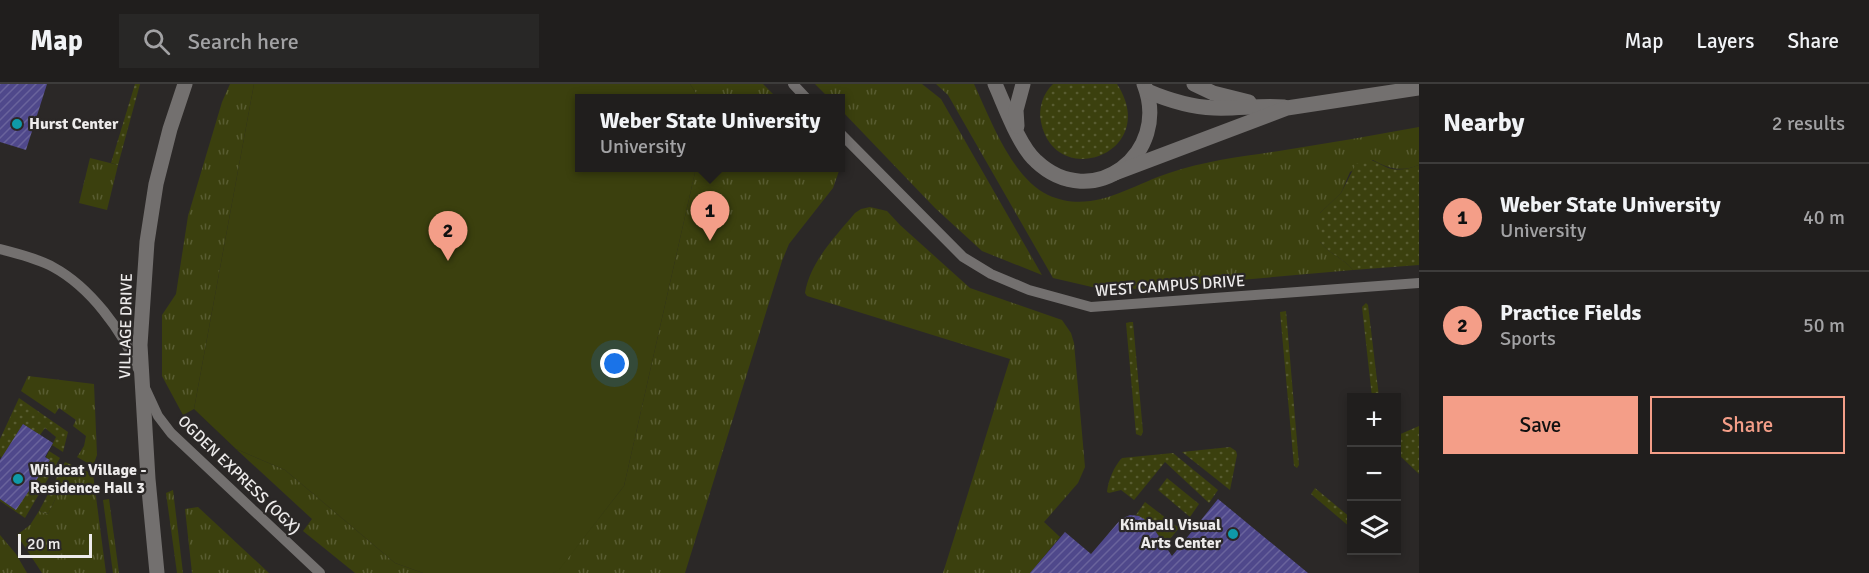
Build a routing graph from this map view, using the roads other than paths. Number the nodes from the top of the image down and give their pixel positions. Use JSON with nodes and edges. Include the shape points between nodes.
{"nodes":[{"id":1,"x":185,"y":84,"type":"edge"},
{"id":2,"x":995,"y":84,"type":"edge"},
{"id":3,"x":1023,"y":84,"type":"edge"},
{"id":4,"x":1194,"y":84,"type":"edge"},
{"id":5,"x":1145,"y":86,"type":"edge"},
{"id":6,"x":1419,"y":88,"type":"edge"},
{"id":7,"x":1264,"y":105,"type":"junction"},
{"id":8,"x":1287,"y":108,"type":"junction"},
{"id":9,"x":1019,"y":134,"type":"junction"},
{"id":10,"x":845,"y":138,"type":"edge"},
{"id":11,"x":1115,"y":173,"type":"junction"},
{"id":12,"x":0,"y":249,"type":"edge"},
{"id":13,"x":1419,"y":283,"type":"edge"},
{"id":14,"x":142,"y":378,"type":"junction"},
{"id":15,"x":157,"y":573,"type":"edge"},
{"id":16,"x":320,"y":573,"type":"edge"}],
"edges":[{"from":1,"to":14,"type":"street","name":"VILLAGE DRIVE","via":[[156,184],[147,242],[140,345]]},
{"from":2,"to":9,"type":"street"},
{"from":3,"to":9,"type":"street","via":[[1016,111]]},
{"from":4,"to":7,"type":"street","via":[[1213,93]]},
{"from":5,"to":7,"type":"street","via":[[1173,100],[1202,107]]},
{"from":5,"to":11,"type":"street","via":[[1151,118],[1144,144]]},
{"from":6,"to":8,"type":"street"},
{"from":7,"to":8,"type":"street"},
{"from":8,"to":11,"type":"street"},
{"from":9,"to":11,"type":"street","via":[[1034,160],[1058,176],[1087,181]]},
{"from":10,"to":13,"type":"lane","name":"WEST CAMPUS DRIVE","via":[[963,257],[1029,290],[1091,307]]},
{"from":12,"to":14,"type":"lane","name":"OGDEN EXPRESS (OGX)","via":[[53,267],[79,286],[113,324]]},
{"from":14,"to":15,"type":"street","name":"VILLAGE DRIVE"},
{"from":14,"to":16,"type":"lane","name":"OGDEN EXPRESS (OGX)","via":[[158,416],[171,433]]}]}
